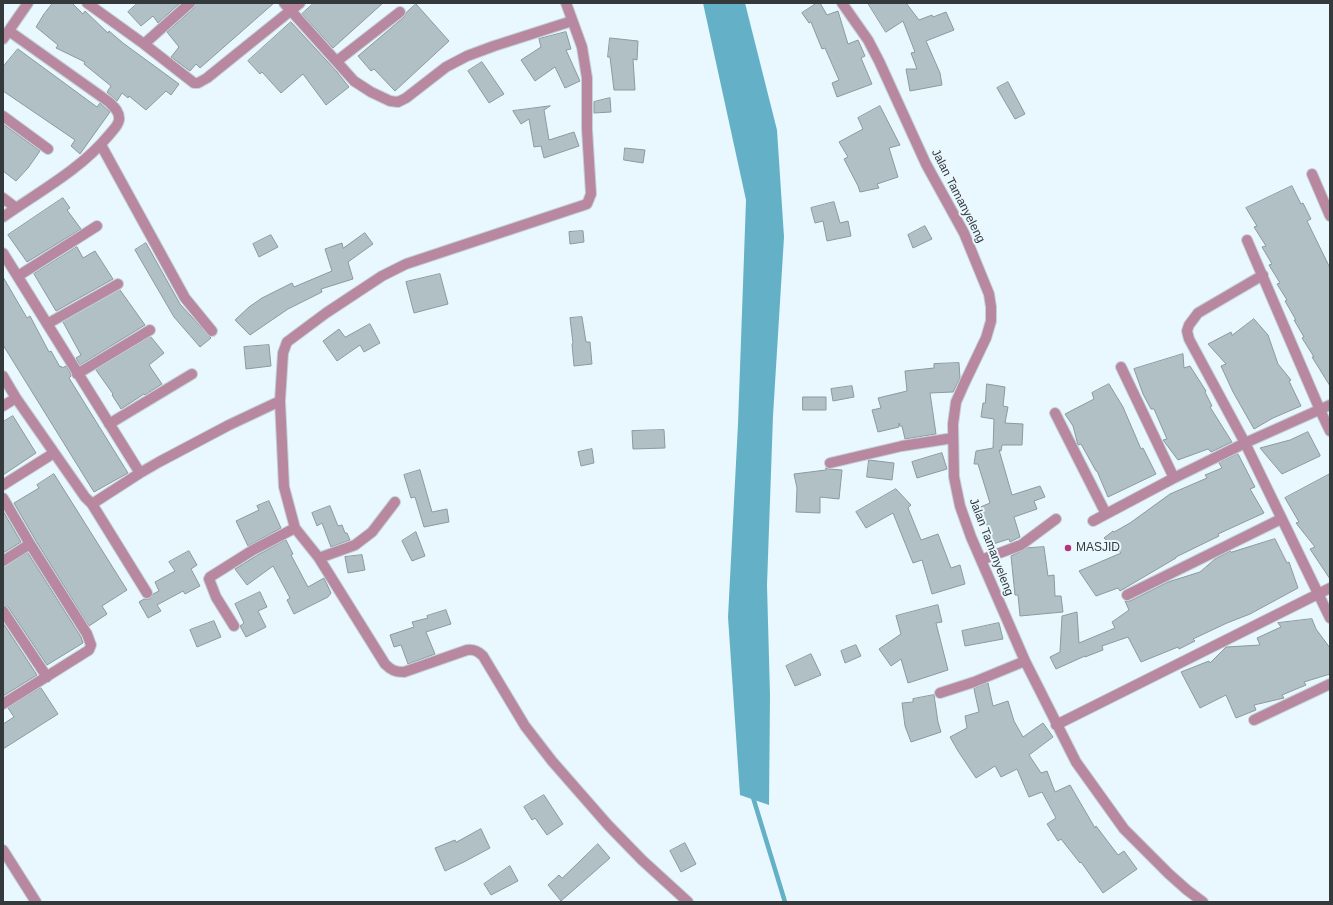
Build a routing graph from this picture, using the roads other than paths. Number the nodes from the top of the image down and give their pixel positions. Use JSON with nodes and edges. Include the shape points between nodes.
{"nodes":[{"id":1,"x":28,"y":3,"type":"edge"},
{"id":2,"x":87,"y":3,"type":"edge"},
{"id":3,"x":190,"y":3,"type":"edge"},
{"id":4,"x":284,"y":3,"type":"edge"},
{"id":5,"x":300,"y":3,"type":"edge"},
{"id":6,"x":566,"y":3,"type":"edge"},
{"id":7,"x":842,"y":3,"type":"edge"},
{"id":8,"x":291,"y":11,"type":"junction"},
{"id":9,"x":400,"y":12,"type":"dead end"},
{"id":10,"x":572,"y":20,"type":"junction"},
{"id":11,"x":6,"y":35,"type":"edge"},
{"id":12,"x":144,"y":44,"type":"junction"},
{"id":13,"x":337,"y":61,"type":"junction"},
{"id":14,"x":3,"y":116,"type":"edge"},
{"id":15,"x":101,"y":145,"type":"junction"},
{"id":16,"x":48,"y":149,"type":"dead end"},
{"id":17,"x":1312,"y":174,"type":"dead end"},
{"id":18,"x":3,"y":198,"type":"edge"},
{"id":19,"x":16,"y":208,"type":"junction"},
{"id":20,"x":1330,"y":216,"type":"edge"},
{"id":21,"x":3,"y":217,"type":"edge"},
{"id":22,"x":96,"y":226,"type":"dead end"},
{"id":23,"x":1247,"y":240,"type":"dead end"},
{"id":24,"x":3,"y":253,"type":"edge"},
{"id":25,"x":1262,"y":275,"type":"junction"},
{"id":26,"x":18,"y":276,"type":"junction"},
{"id":27,"x":118,"y":284,"type":"dead end"},
{"id":28,"x":47,"y":324,"type":"junction"},
{"id":29,"x":150,"y":330,"type":"dead end"},
{"id":30,"x":212,"y":331,"type":"dead end"},
{"id":31,"x":1121,"y":367,"type":"dead end"},
{"id":32,"x":77,"y":374,"type":"junction"},
{"id":33,"x":192,"y":374,"type":"dead end"},
{"id":34,"x":3,"y":376,"type":"edge"},
{"id":35,"x":16,"y":398,"type":"junction"},
{"id":36,"x":280,"y":401,"type":"junction"},
{"id":37,"x":1330,"y":405,"type":"edge"},
{"id":38,"x":3,"y":406,"type":"edge"},
{"id":39,"x":1320,"y":410,"type":"junction"},
{"id":40,"x":1055,"y":412,"type":"dead end"},
{"id":41,"x":109,"y":424,"type":"junction"},
{"id":42,"x":1330,"y":431,"type":"edge"},
{"id":43,"x":953,"y":438,"type":"junction"},
{"id":44,"x":1245,"y":443,"type":"junction"},
{"id":45,"x":54,"y":453,"type":"junction"},
{"id":46,"x":830,"y":463,"type":"dead end"},
{"id":47,"x":140,"y":473,"type":"junction"},
{"id":48,"x":1174,"y":478,"type":"junction"},
{"id":49,"x":3,"y":484,"type":"edge"},
{"id":50,"x":3,"y":498,"type":"edge"},
{"id":51,"x":395,"y":502,"type":"dead end"},
{"id":52,"x":92,"y":504,"type":"junction"},
{"id":53,"x":1106,"y":514,"type":"junction"},
{"id":54,"x":1056,"y":519,"type":"dead end"},
{"id":55,"x":1281,"y":519,"type":"junction"},
{"id":56,"x":1093,"y":521,"type":"dead end"},
{"id":57,"x":295,"y":528,"type":"junction"},
{"id":58,"x":30,"y":544,"type":"junction"},
{"id":59,"x":319,"y":558,"type":"junction"},
{"id":60,"x":981,"y":560,"type":"junction"},
{"id":61,"x":3,"y":561,"type":"edge"},
{"id":62,"x":1330,"y":588,"type":"edge"},
{"id":63,"x":147,"y":593,"type":"dead end"},
{"id":64,"x":1318,"y":594,"type":"junction"},
{"id":65,"x":1127,"y":595,"type":"dead end"},
{"id":66,"x":3,"y":611,"type":"edge"},
{"id":67,"x":1330,"y":618,"type":"edge"},
{"id":68,"x":234,"y":626,"type":"dead end"},
{"id":69,"x":1025,"y":661,"type":"junction"},
{"id":70,"x":47,"y":677,"type":"junction"},
{"id":71,"x":1330,"y":684,"type":"edge"},
{"id":72,"x":940,"y":693,"type":"dead end"},
{"id":73,"x":3,"y":704,"type":"edge"},
{"id":74,"x":1254,"y":720,"type":"dead end"},
{"id":75,"x":1056,"y":725,"type":"junction"},
{"id":76,"x":3,"y":850,"type":"edge"},
{"id":77,"x":36,"y":902,"type":"edge"},
{"id":78,"x":688,"y":902,"type":"edge"},
{"id":79,"x":1203,"y":902,"type":"edge"}],
"edges":[{"from":1,"to":11,"type":"street"},
{"from":2,"to":12,"type":"street"},
{"from":3,"to":12,"type":"street"},
{"from":4,"to":8,"type":"street"},
{"from":5,"to":8,"type":"street"},
{"from":6,"to":10,"type":"street"},
{"from":7,"to":43,"type":"street","name":"Jalan Tamanyeleng","via":[[868,40],[879,61],[926,164],[964,233],[989,294],[991,321],[986,338],[956,402]]},
{"from":8,"to":12,"type":"street","via":[[198,84]]},
{"from":8,"to":13,"type":"street"},
{"from":9,"to":13,"type":"street"},
{"from":10,"to":13,"type":"street","via":[[466,56],[446,67],[398,102],[354,81]]},
{"from":10,"to":36,"type":"street","via":[[582,47],[588,78],[591,194],[587,204],[406,264],[382,276],[287,342],[283,353]]},
{"from":11,"to":15,"type":"street","via":[[109,102],[117,110],[119,121]]},
{"from":14,"to":16,"type":"street"},
{"from":15,"to":19,"type":"street","via":[[87,159],[48,188]]},
{"from":15,"to":30,"type":"street","via":[[184,298]]},
{"from":17,"to":20,"type":"street"},
{"from":18,"to":19,"type":"street"},
{"from":19,"to":21,"type":"street"},
{"from":22,"to":26,"type":"street"},
{"from":23,"to":25,"type":"street"},
{"from":24,"to":26,"type":"street"},
{"from":25,"to":39,"type":"street"},
{"from":25,"to":44,"type":"street","via":[[1198,314],[1187,331]]},
{"from":26,"to":28,"type":"street"},
{"from":27,"to":28,"type":"street"},
{"from":28,"to":32,"type":"street"},
{"from":29,"to":32,"type":"street"},
{"from":31,"to":48,"type":"street"},
{"from":32,"to":41,"type":"street"},
{"from":33,"to":41,"type":"street"},
{"from":34,"to":35,"type":"street"},
{"from":35,"to":38,"type":"street"},
{"from":35,"to":45,"type":"street"},
{"from":36,"to":47,"type":"street"},
{"from":36,"to":57,"type":"street","via":[[284,487]]},
{"from":37,"to":39,"type":"street"},
{"from":39,"to":42,"type":"street"},
{"from":39,"to":44,"type":"street"},
{"from":40,"to":53,"type":"street"},
{"from":41,"to":47,"type":"street"},
{"from":43,"to":46,"type":"street","via":[[902,446]]},
{"from":43,"to":60,"type":"street","name":"Jalan Tamanyeleng","via":[[954,477],[960,506]]},
{"from":44,"to":48,"type":"street"},
{"from":44,"to":55,"type":"street"},
{"from":45,"to":49,"type":"street"},
{"from":45,"to":52,"type":"street","via":[[84,497]]},
{"from":47,"to":52,"type":"street"},
{"from":48,"to":53,"type":"street"},
{"from":50,"to":58,"type":"street"},
{"from":51,"to":59,"type":"street","via":[[372,532],[355,545]]},
{"from":52,"to":63,"type":"street"},
{"from":53,"to":56,"type":"street"},
{"from":54,"to":60,"type":"street","via":[[1021,545]]},
{"from":55,"to":64,"type":"street"},
{"from":55,"to":65,"type":"street"},
{"from":57,"to":59,"type":"street"},
{"from":57,"to":68,"type":"street","via":[[210,577],[216,597]]},
{"from":58,"to":61,"type":"street"},
{"from":58,"to":70,"type":"street","via":[[87,634],[91,645],[89,650]]},
{"from":59,"to":78,"type":"street","via":[[389,668],[404,672],[473,649],[483,656],[525,726],[552,761],[642,860]]},
{"from":60,"to":69,"type":"street","name":"Jalan Tamanyeleng"},
{"from":62,"to":64,"type":"street"},
{"from":64,"to":67,"type":"street"},
{"from":64,"to":75,"type":"street"},
{"from":66,"to":70,"type":"street"},
{"from":69,"to":72,"type":"street"},
{"from":69,"to":75,"type":"street","name":"Jalan Tamanyeleng"},
{"from":70,"to":73,"type":"street"},
{"from":71,"to":74,"type":"street"},
{"from":75,"to":79,"type":"street","name":"Jalan Tamanyeleng","via":[[1076,762],[1124,829],[1169,874]]},
{"from":76,"to":77,"type":"street"}]}
